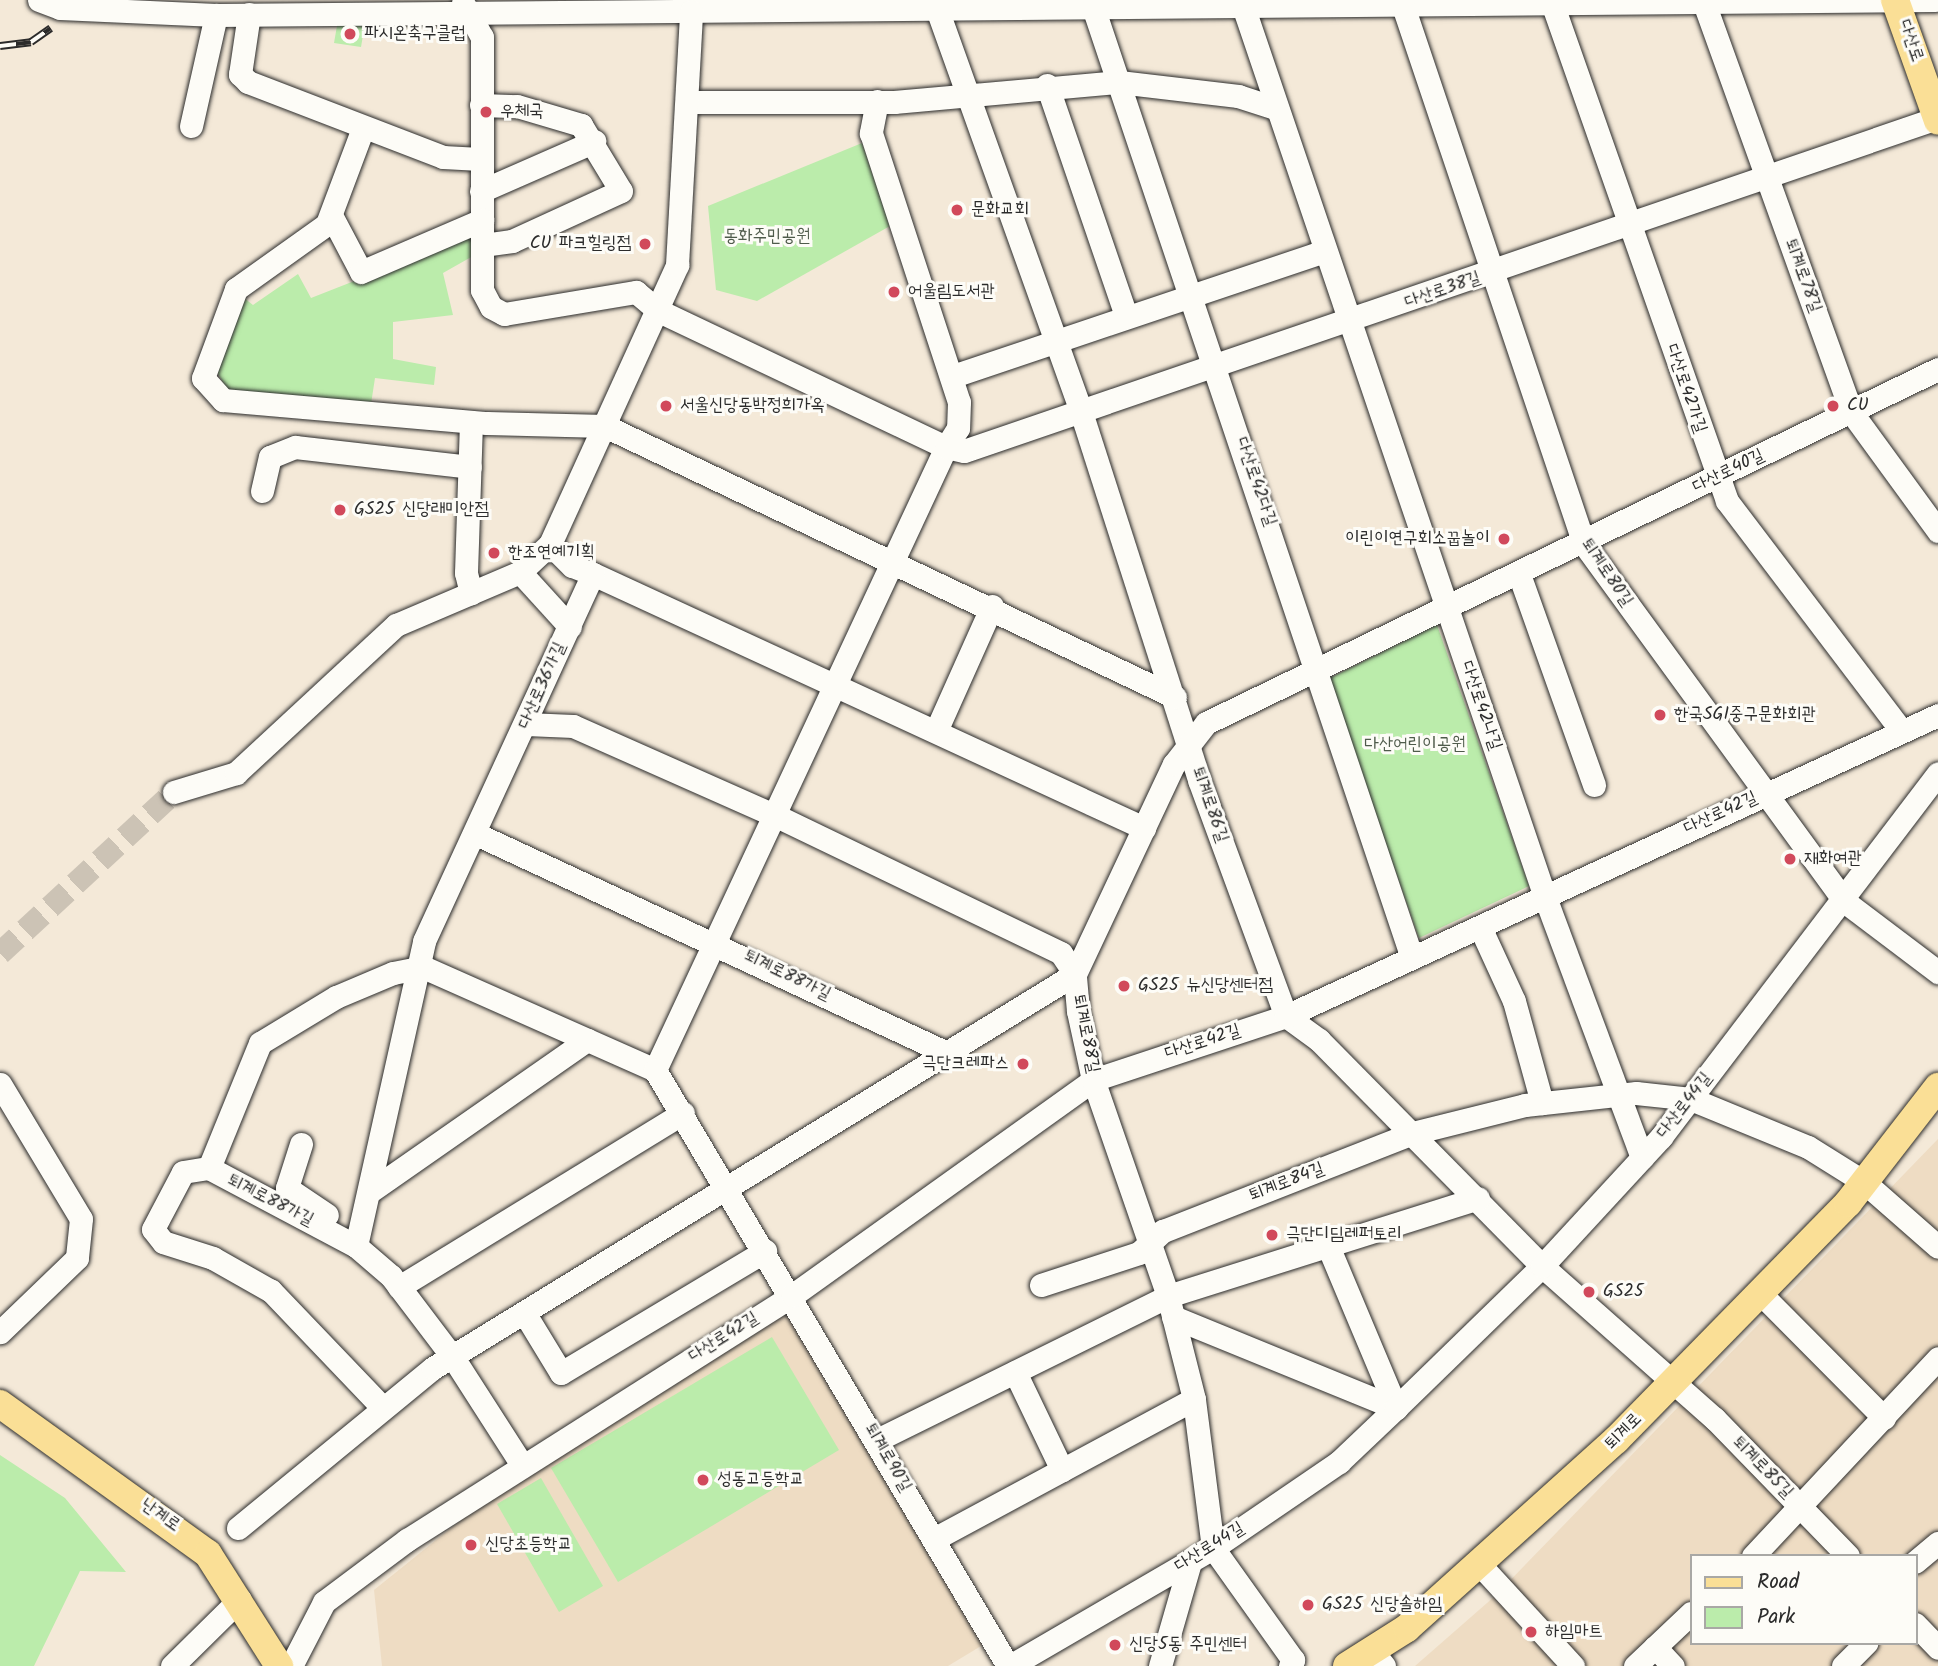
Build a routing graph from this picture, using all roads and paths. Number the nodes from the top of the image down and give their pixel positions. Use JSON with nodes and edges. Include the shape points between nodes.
{"nodes":[{"id":1,"x":39,"y":0,"type":"edge"},
{"id":2,"x":1896,"y":0,"type":"edge"},
{"id":3,"x":1935,"y":0,"type":"edge"},
{"id":4,"x":1401,"y":1,"type":"edge"},
{"id":5,"x":1704,"y":1,"type":"edge"},
{"id":6,"x":1552,"y":2,"type":"edge"},
{"id":7,"x":1242,"y":3,"type":"edge"},
{"id":8,"x":80,"y":4,"type":"edge"},
{"id":9,"x":465,"y":6,"type":"edge"},
{"id":10,"x":1093,"y":7,"type":"junction"},
{"id":11,"x":937,"y":9,"type":"junction"},
{"id":12,"x":691,"y":11,"type":"junction"},
{"id":13,"x":248,"y":14,"type":"junction"},
{"id":14,"x":216,"y":15,"type":"junction"},
{"id":15,"x":1119,"y":82,"type":"junction"},
{"id":16,"x":1046,"y":85,"type":"junction"},
{"id":17,"x":968,"y":95,"type":"junction"},
{"id":18,"x":877,"y":101,"type":"junction"},
{"id":19,"x":690,"y":102,"type":"junction"},
{"id":20,"x":481,"y":105,"type":"junction"},
{"id":21,"x":1276,"y":108,"type":"junction"},
{"id":22,"x":1937,"y":119,"type":"edge"},
{"id":23,"x":191,"y":127,"type":"dead end"},
{"id":24,"x":363,"y":128,"type":"junction"},
{"id":25,"x":588,"y":133,"type":"junction"},
{"id":26,"x":480,"y":159,"type":"junction"},
{"id":27,"x":1767,"y":179,"type":"junction"},
{"id":28,"x":481,"y":191,"type":"junction"},
{"id":29,"x":331,"y":215,"type":"junction"},
{"id":30,"x":482,"y":220,"type":"junction"},
{"id":31,"x":1629,"y":227,"type":"junction"},
{"id":32,"x":482,"y":246,"type":"junction"},
{"id":33,"x":1324,"y":251,"type":"junction"},
{"id":34,"x":1494,"y":274,"type":"junction"},
{"id":35,"x":1192,"y":297,"type":"junction"},
{"id":36,"x":659,"y":311,"type":"junction"},
{"id":37,"x":1126,"y":316,"type":"junction"},
{"id":38,"x":1348,"y":323,"type":"junction"},
{"id":39,"x":1055,"y":341,"type":"junction"},
{"id":40,"x":1217,"y":367,"type":"junction"},
{"id":41,"x":1938,"y":369,"type":"edge"},
{"id":42,"x":953,"y":376,"type":"junction"},
{"id":43,"x":1852,"y":413,"type":"junction"},
{"id":44,"x":1082,"y":415,"type":"junction"},
{"id":45,"x":471,"y":422,"type":"junction"},
{"id":46,"x":605,"y":426,"type":"junction"},
{"id":47,"x":946,"y":447,"type":"junction"},
{"id":48,"x":470,"y":467,"type":"junction"},
{"id":49,"x":1716,"y":478,"type":"junction"},
{"id":50,"x":262,"y":491,"type":"dead end"},
{"id":51,"x":1938,"y":531,"type":"edge"},
{"id":52,"x":550,"y":544,"type":"junction"},
{"id":53,"x":1584,"y":544,"type":"junction"},
{"id":54,"x":896,"y":559,"type":"junction"},
{"id":55,"x":520,"y":572,"type":"junction"},
{"id":56,"x":593,"y":574,"type":"junction"},
{"id":57,"x":1519,"y":574,"type":"junction"},
{"id":58,"x":471,"y":593,"type":"junction"},
{"id":59,"x":992,"y":606,"type":"junction"},
{"id":60,"x":1446,"y":607,"type":"junction"},
{"id":61,"x":570,"y":627,"type":"junction"},
{"id":62,"x":1319,"y":673,"type":"junction"},
{"id":63,"x":837,"y":685,"type":"junction"},
{"id":64,"x":1175,"y":697,"type":"junction"},
{"id":65,"x":1938,"y":715,"type":"edge"},
{"id":66,"x":526,"y":724,"type":"junction"},
{"id":67,"x":1901,"y":730,"type":"junction"},
{"id":68,"x":936,"y":731,"type":"junction"},
{"id":69,"x":1189,"y":744,"type":"junction"},
{"id":70,"x":1938,"y":773,"type":"edge"},
{"id":71,"x":1594,"y":785,"type":"dead end"},
{"id":72,"x":174,"y":792,"type":"tunnel mouth"},
{"id":73,"x":1763,"y":794,"type":"junction"},
{"id":74,"x":776,"y":816,"type":"junction"},
{"id":75,"x":1144,"y":828,"type":"junction"},
{"id":76,"x":474,"y":833,"type":"junction"},
{"id":77,"x":1545,"y":897,"type":"junction"},
{"id":78,"x":1844,"y":901,"type":"junction"},
{"id":79,"x":1480,"y":927,"type":"junction"},
{"id":80,"x":718,"y":944,"type":"junction"},
{"id":81,"x":1412,"y":958,"type":"junction"},
{"id":82,"x":424,"y":967,"type":"junction"},
{"id":83,"x":1938,"y":972,"type":"edge"},
{"id":84,"x":1075,"y":974,"type":"junction"},
{"id":85,"x":1286,"y":1016,"type":"junction"},
{"id":86,"x":587,"y":1040,"type":"junction"},
{"id":87,"x":945,"y":1052,"type":"junction"},
{"id":88,"x":655,"y":1070,"type":"junction"},
{"id":89,"x":1093,"y":1080,"type":"junction"},
{"id":90,"x":0,"y":1084,"type":"edge"},
{"id":91,"x":1938,"y":1087,"type":"edge"},
{"id":92,"x":1615,"y":1094,"type":"junction"},
{"id":93,"x":1690,"y":1099,"type":"junction"},
{"id":94,"x":1542,"y":1103,"type":"junction"},
{"id":95,"x":682,"y":1113,"type":"junction"},
{"id":96,"x":1413,"y":1133,"type":"junction"},
{"id":97,"x":301,"y":1144,"type":"dead end"},
{"id":98,"x":1642,"y":1158,"type":"junction"},
{"id":99,"x":209,"y":1168,"type":"junction"},
{"id":100,"x":1864,"y":1182,"type":"junction"},
{"id":101,"x":725,"y":1188,"type":"junction"},
{"id":102,"x":369,"y":1192,"type":"junction"},
{"id":103,"x":1478,"y":1198,"type":"junction"},
{"id":104,"x":357,"y":1239,"type":"junction"},
{"id":105,"x":1150,"y":1244,"type":"junction"},
{"id":106,"x":1328,"y":1246,"type":"junction"},
{"id":107,"x":1938,"y":1247,"type":"edge"},
{"id":108,"x":765,"y":1251,"type":"junction"},
{"id":109,"x":1542,"y":1266,"type":"junction"},
{"id":110,"x":1041,"y":1285,"type":"dead end"},
{"id":111,"x":399,"y":1287,"type":"junction"},
{"id":112,"x":1760,"y":1293,"type":"junction"},
{"id":113,"x":793,"y":1295,"type":"junction"},
{"id":114,"x":1171,"y":1307,"type":"junction"},
{"id":115,"x":525,"y":1314,"type":"junction"},
{"id":116,"x":0,"y":1332,"type":"edge"},
{"id":117,"x":1938,"y":1358,"type":"edge"},
{"id":118,"x":454,"y":1359,"type":"junction"},
{"id":119,"x":1015,"y":1372,"type":"junction"},
{"id":120,"x":1672,"y":1383,"type":"junction"},
{"id":121,"x":1194,"y":1399,"type":"junction"},
{"id":122,"x":0,"y":1404,"type":"edge"},
{"id":123,"x":382,"y":1407,"type":"junction"},
{"id":124,"x":1396,"y":1408,"type":"junction"},
{"id":125,"x":1884,"y":1418,"type":"junction"},
{"id":126,"x":877,"y":1440,"type":"junction"},
{"id":127,"x":522,"y":1465,"type":"junction"},
{"id":128,"x":1062,"y":1470,"type":"junction"},
{"id":129,"x":1803,"y":1509,"type":"junction"},
{"id":130,"x":238,"y":1528,"type":"dead end"},
{"id":131,"x":934,"y":1539,"type":"junction"},
{"id":132,"x":1938,"y":1543,"type":"edge"},
{"id":133,"x":1213,"y":1548,"type":"junction"},
{"id":134,"x":1755,"y":1554,"type":"edge"},
{"id":135,"x":1846,"y":1554,"type":"edge"},
{"id":136,"x":1917,"y":1560,"type":"edge"},
{"id":137,"x":1190,"y":1562,"type":"junction"},
{"id":138,"x":1481,"y":1566,"type":"junction"},
{"id":139,"x":240,"y":1599,"type":"junction"},
{"id":140,"x":1689,"y":1615,"type":"edge"},
{"id":141,"x":1917,"y":1626,"type":"edge"},
{"id":142,"x":1864,"y":1645,"type":"edge"},
{"id":143,"x":1655,"y":1647,"type":"junction"},
{"id":144,"x":1938,"y":1647,"type":"edge"},
{"id":145,"x":1378,"y":1658,"type":"edge"},
{"id":146,"x":172,"y":1666,"type":"edge"},
{"id":147,"x":279,"y":1666,"type":"edge"},
{"id":148,"x":291,"y":1666,"type":"edge"},
{"id":149,"x":1009,"y":1666,"type":"edge"},
{"id":150,"x":1160,"y":1666,"type":"edge"},
{"id":151,"x":1290,"y":1666,"type":"edge"},
{"id":152,"x":1347,"y":1666,"type":"edge"},
{"id":153,"x":1573,"y":1666,"type":"edge"},
{"id":154,"x":1635,"y":1666,"type":"edge"},
{"id":155,"x":1674,"y":1666,"type":"edge"},
{"id":156,"x":1843,"y":1666,"type":"edge"}],
"edges":[{"from":1,"to":8,"type":"street"},
{"from":2,"to":3,"type":"street"},
{"from":2,"to":5,"type":"street"},
{"from":2,"to":22,"type":"main road","name":"다산로"},
{"from":4,"to":6,"type":"street"},
{"from":4,"to":7,"type":"street"},
{"from":4,"to":34,"type":"street","name":"퇴계로80길"},
{"from":5,"to":6,"type":"street"},
{"from":5,"to":27,"type":"street","name":"퇴계로78길"},
{"from":6,"to":31,"type":"street","name":"다산로42가길"},
{"from":7,"to":10,"type":"street"},
{"from":7,"to":21,"type":"street","name":"다산로42나길"},
{"from":8,"to":14,"type":"street"},
{"from":9,"to":12,"type":"street"},
{"from":9,"to":13,"type":"street"},
{"from":9,"to":20,"type":"street","via":[[482,37]]},
{"from":10,"to":11,"type":"street"},
{"from":10,"to":15,"type":"street","name":"다산로42다길"},
{"from":11,"to":12,"type":"street"},
{"from":11,"to":17,"type":"street","name":"퇴계로86길"},
{"from":12,"to":19,"type":"street"},
{"from":13,"to":14,"type":"street"},
{"from":13,"to":24,"type":"street","via":[[240,74],[248,82]]},
{"from":14,"to":23,"type":"street"},
{"from":15,"to":16,"type":"street"},
{"from":15,"to":21,"type":"street","via":[[1238,96]]},
{"from":15,"to":35,"type":"street","name":"다산로42다길"},
{"from":16,"to":17,"type":"street"},
{"from":16,"to":37,"type":"street"},
{"from":17,"to":18,"type":"street"},
{"from":17,"to":39,"type":"street","name":"퇴계로86길"},
{"from":18,"to":19,"type":"street"},
{"from":18,"to":42,"type":"street","via":[[872,133]]},
{"from":19,"to":36,"type":"street","via":[[677,265]]},
{"from":20,"to":25,"type":"street","via":[[517,106]]},
{"from":20,"to":26,"type":"street"},
{"from":21,"to":33,"type":"street","name":"다산로42나길"},
{"from":22,"to":27,"type":"street","name":"다산로38길"},
{"from":24,"to":26,"type":"street","via":[[443,156]]},
{"from":24,"to":29,"type":"street"},
{"from":25,"to":28,"type":"street"},
{"from":25,"to":32,"type":"street","via":[[621,191],[512,241]]},
{"from":26,"to":28,"type":"street"},
{"from":27,"to":31,"type":"street","name":"다산로38길"},
{"from":27,"to":43,"type":"street","name":"퇴계로78길"},
{"from":28,"to":30,"type":"street"},
{"from":29,"to":30,"type":"street","via":[[361,272]]},
{"from":29,"to":45,"type":"street","via":[[271,269],[236,289],[202,378],[223,400]]},
{"from":30,"to":32,"type":"street"},
{"from":31,"to":34,"type":"street","name":"다산로38길"},
{"from":31,"to":49,"type":"street","name":"다산로42가길"},
{"from":32,"to":36,"type":"street","name":"다산로38길","via":[[482,290],[504,314],[636,292]]},
{"from":33,"to":35,"type":"street"},
{"from":33,"to":38,"type":"street","name":"다산로42나길"},
{"from":34,"to":38,"type":"street","name":"다산로38길"},
{"from":34,"to":53,"type":"street","name":"퇴계로80길"},
{"from":35,"to":37,"type":"street"},
{"from":35,"to":40,"type":"street","name":"다산로42다길"},
{"from":36,"to":46,"type":"street"},
{"from":36,"to":47,"type":"street","name":"다산로38길"},
{"from":37,"to":39,"type":"street"},
{"from":38,"to":40,"type":"street","name":"다산로38길"},
{"from":38,"to":60,"type":"street","name":"다산로42나길"},
{"from":39,"to":42,"type":"street"},
{"from":39,"to":44,"type":"street","name":"퇴계로86길"},
{"from":40,"to":44,"type":"street","name":"다산로38길"},
{"from":40,"to":62,"type":"street","name":"다산로42다길"},
{"from":41,"to":43,"type":"street","name":"다산로40길"},
{"from":42,"to":47,"type":"street","via":[[958,428]]},
{"from":43,"to":49,"type":"street","name":"다산로40길"},
{"from":43,"to":51,"type":"street","name":"퇴계로78길"},
{"from":44,"to":47,"type":"street","name":"다산로38길","via":[[964,451]]},
{"from":44,"to":64,"type":"street","name":"퇴계로86길"},
{"from":45,"to":46,"type":"street"},
{"from":45,"to":48,"type":"street"},
{"from":46,"to":52,"type":"street"},
{"from":46,"to":54,"type":"street"},
{"from":47,"to":54,"type":"street"},
{"from":48,"to":50,"type":"street","via":[[295,447],[270,457]]},
{"from":48,"to":58,"type":"street","via":[[466,573]]},
{"from":49,"to":53,"type":"street","name":"다산로40길"},
{"from":49,"to":67,"type":"street","name":"다산로42가길"},
{"from":52,"to":55,"type":"street"},
{"from":52,"to":56,"type":"street","via":[[572,566]]},
{"from":53,"to":57,"type":"street","name":"다산로40길"},
{"from":53,"to":73,"type":"street","name":"퇴계로80길"},
{"from":54,"to":59,"type":"street"},
{"from":54,"to":63,"type":"street"},
{"from":55,"to":58,"type":"street"},
{"from":55,"to":61,"type":"street"},
{"from":56,"to":61,"type":"street","name":"다산로36가길"},
{"from":56,"to":63,"type":"street"},
{"from":57,"to":60,"type":"street","name":"다산로40길"},
{"from":57,"to":71,"type":"street"},
{"from":58,"to":72,"type":"street","via":[[396,625],[236,773]]},
{"from":59,"to":64,"type":"street"},
{"from":59,"to":68,"type":"street"},
{"from":60,"to":62,"type":"street","name":"다산로40길"},
{"from":60,"to":77,"type":"street","name":"다산로42나길"},
{"from":61,"to":66,"type":"street","name":"다산로36가길"},
{"from":62,"to":69,"type":"street","name":"다산로40길","via":[[1206,723]]},
{"from":62,"to":81,"type":"street","name":"다산로42다길"},
{"from":63,"to":68,"type":"street"},
{"from":63,"to":74,"type":"street"},
{"from":64,"to":69,"type":"street","name":"퇴계로86길"},
{"from":65,"to":67,"type":"street","name":"다산로42길"},
{"from":66,"to":74,"type":"street","via":[[573,726]]},
{"from":66,"to":76,"type":"street","name":"다산로36가길"},
{"from":67,"to":73,"type":"street","name":"다산로42길"},
{"from":68,"to":75,"type":"street"},
{"from":69,"to":75,"type":"street","name":"퇴계로88길"},
{"from":69,"to":85,"type":"street","name":"퇴계로86길"},
{"from":70,"to":78,"type":"street","name":"다산로44길"},
{"from":73,"to":77,"type":"street","name":"다산로42길"},
{"from":73,"to":78,"type":"street","name":"퇴계로80길"},
{"from":74,"to":80,"type":"street"},
{"from":74,"to":84,"type":"street","via":[[1061,953]]},
{"from":75,"to":84,"type":"street","name":"퇴계로88길"},
{"from":76,"to":80,"type":"street","name":"퇴계로88가길"},
{"from":76,"to":82,"type":"street","name":"다산로36가길","via":[[424,941]]},
{"from":77,"to":79,"type":"street","name":"다산로42길"},
{"from":77,"to":92,"type":"street","name":"다산로42나길"},
{"from":78,"to":83,"type":"street","name":"퇴계로80길"},
{"from":78,"to":93,"type":"street","name":"다산로44길"},
{"from":79,"to":81,"type":"street","name":"다산로42길"},
{"from":79,"to":94,"type":"street","via":[[1514,1001]]},
{"from":80,"to":87,"type":"street","name":"퇴계로88가길"},
{"from":80,"to":88,"type":"street"},
{"from":81,"to":85,"type":"street","name":"다산로42길"},
{"from":82,"to":86,"type":"street"},
{"from":82,"to":99,"type":"street","via":[[337,997],[260,1043]]},
{"from":82,"to":102,"type":"street"},
{"from":84,"to":87,"type":"street"},
{"from":84,"to":89,"type":"street","name":"퇴계로88길"},
{"from":85,"to":89,"type":"street","name":"다산로42길"},
{"from":85,"to":96,"type":"street","name":"퇴계로86길"},
{"from":86,"to":88,"type":"street"},
{"from":86,"to":102,"type":"street"},
{"from":87,"to":101,"type":"street"},
{"from":88,"to":95,"type":"street","name":"퇴계로90길"},
{"from":89,"to":105,"type":"street","name":"퇴계로88길"},
{"from":89,"to":113,"type":"street","name":"다산로42길"},
{"from":90,"to":116,"type":"street","via":[[81,1219],[77,1258]]},
{"from":91,"to":100,"type":"main road","name":"퇴계로"},
{"from":92,"to":93,"type":"street","name":"퇴계로84길"},
{"from":92,"to":94,"type":"street","name":"퇴계로84길"},
{"from":92,"to":98,"type":"street","name":"다산로42나길"},
{"from":93,"to":98,"type":"street","name":"다산로44길"},
{"from":93,"to":100,"type":"street","name":"퇴계로84길","via":[[1769,1128]]},
{"from":94,"to":96,"type":"street","name":"퇴계로84길"},
{"from":95,"to":101,"type":"street","name":"퇴계로90길"},
{"from":95,"to":111,"type":"street"},
{"from":96,"to":103,"type":"street","name":"퇴계로86길"},
{"from":96,"to":105,"type":"street","name":"퇴계로84길","via":[[1163,1231]]},
{"from":97,"to":104,"type":"street","name":"퇴계로88가길","via":[[287,1188]]},
{"from":98,"to":109,"type":"street","name":"다산로44길"},
{"from":99,"to":104,"type":"street","name":"퇴계로88가길"},
{"from":99,"to":123,"type":"street","name":"퇴계로88가길","via":[[183,1172],[153,1229],[163,1242],[213,1258],[271,1291]]},
{"from":100,"to":107,"type":"street","name":"퇴계로84길"},
{"from":100,"to":112,"type":"main road","name":"퇴계로"},
{"from":101,"to":108,"type":"street","name":"퇴계로90길"},
{"from":101,"to":115,"type":"street"},
{"from":102,"to":104,"type":"street"},
{"from":103,"to":106,"type":"street"},
{"from":103,"to":109,"type":"street","name":"퇴계로86길"},
{"from":104,"to":111,"type":"street","name":"퇴계로88가길"},
{"from":105,"to":110,"type":"street","name":"퇴계로84길"},
{"from":105,"to":114,"type":"street","name":"퇴계로88길"},
{"from":106,"to":114,"type":"street"},
{"from":106,"to":124,"type":"street"},
{"from":108,"to":113,"type":"street","name":"퇴계로90길"},
{"from":108,"to":115,"type":"street","via":[[561,1373]]},
{"from":109,"to":120,"type":"street","name":"퇴계로86길"},
{"from":109,"to":124,"type":"street","name":"다산로44길"},
{"from":111,"to":118,"type":"street","name":"퇴계로88가길"},
{"from":112,"to":120,"type":"main road","name":"퇴계로"},
{"from":112,"to":125,"type":"street"},
{"from":113,"to":126,"type":"street","name":"퇴계로90길"},
{"from":113,"to":127,"type":"street","name":"다산로42길"},
{"from":114,"to":119,"type":"street"},
{"from":114,"to":121,"type":"street","name":"퇴계로88길"},
{"from":114,"to":124,"type":"street"},
{"from":115,"to":118,"type":"street"},
{"from":117,"to":125,"type":"street"},
{"from":118,"to":123,"type":"street"},
{"from":118,"to":127,"type":"street"},
{"from":119,"to":126,"type":"street"},
{"from":119,"to":128,"type":"street"},
{"from":120,"to":129,"type":"street","name":"퇴계로85길"},
{"from":120,"to":138,"type":"main road","name":"퇴계로"},
{"from":121,"to":128,"type":"street"},
{"from":121,"to":133,"type":"street","name":"퇴계로88길"},
{"from":122,"to":139,"type":"main road","name":"난계로","via":[[176,1527],[208,1554]]},
{"from":123,"to":130,"type":"street"},
{"from":124,"to":133,"type":"street","name":"다산로44길","via":[[1339,1462]]},
{"from":125,"to":129,"type":"street"},
{"from":126,"to":131,"type":"street","name":"퇴계로90길"},
{"from":127,"to":148,"type":"street","name":"다산로42길","via":[[324,1602]]},
{"from":128,"to":131,"type":"street"},
{"from":129,"to":134,"type":"street"},
{"from":129,"to":135,"type":"street","name":"퇴계로85길"},
{"from":131,"to":149,"type":"street","name":"퇴계로90길"},
{"from":132,"to":136,"type":"street"},
{"from":133,"to":137,"type":"street","name":"다산로44길"},
{"from":133,"to":151,"type":"street","name":"퇴계로88길"},
{"from":137,"to":149,"type":"street","name":"다산로44길"},
{"from":137,"to":150,"type":"street"},
{"from":138,"to":145,"type":"main road","name":"퇴계로"},
{"from":138,"to":153,"type":"street"},
{"from":139,"to":146,"type":"street"},
{"from":139,"to":147,"type":"main road","name":"난계로"},
{"from":140,"to":143,"type":"street"},
{"from":141,"to":144,"type":"street"},
{"from":142,"to":156,"type":"street"},
{"from":143,"to":154,"type":"street"},
{"from":143,"to":155,"type":"street"},
{"from":145,"to":152,"type":"main road","name":"퇴계로"}]}
